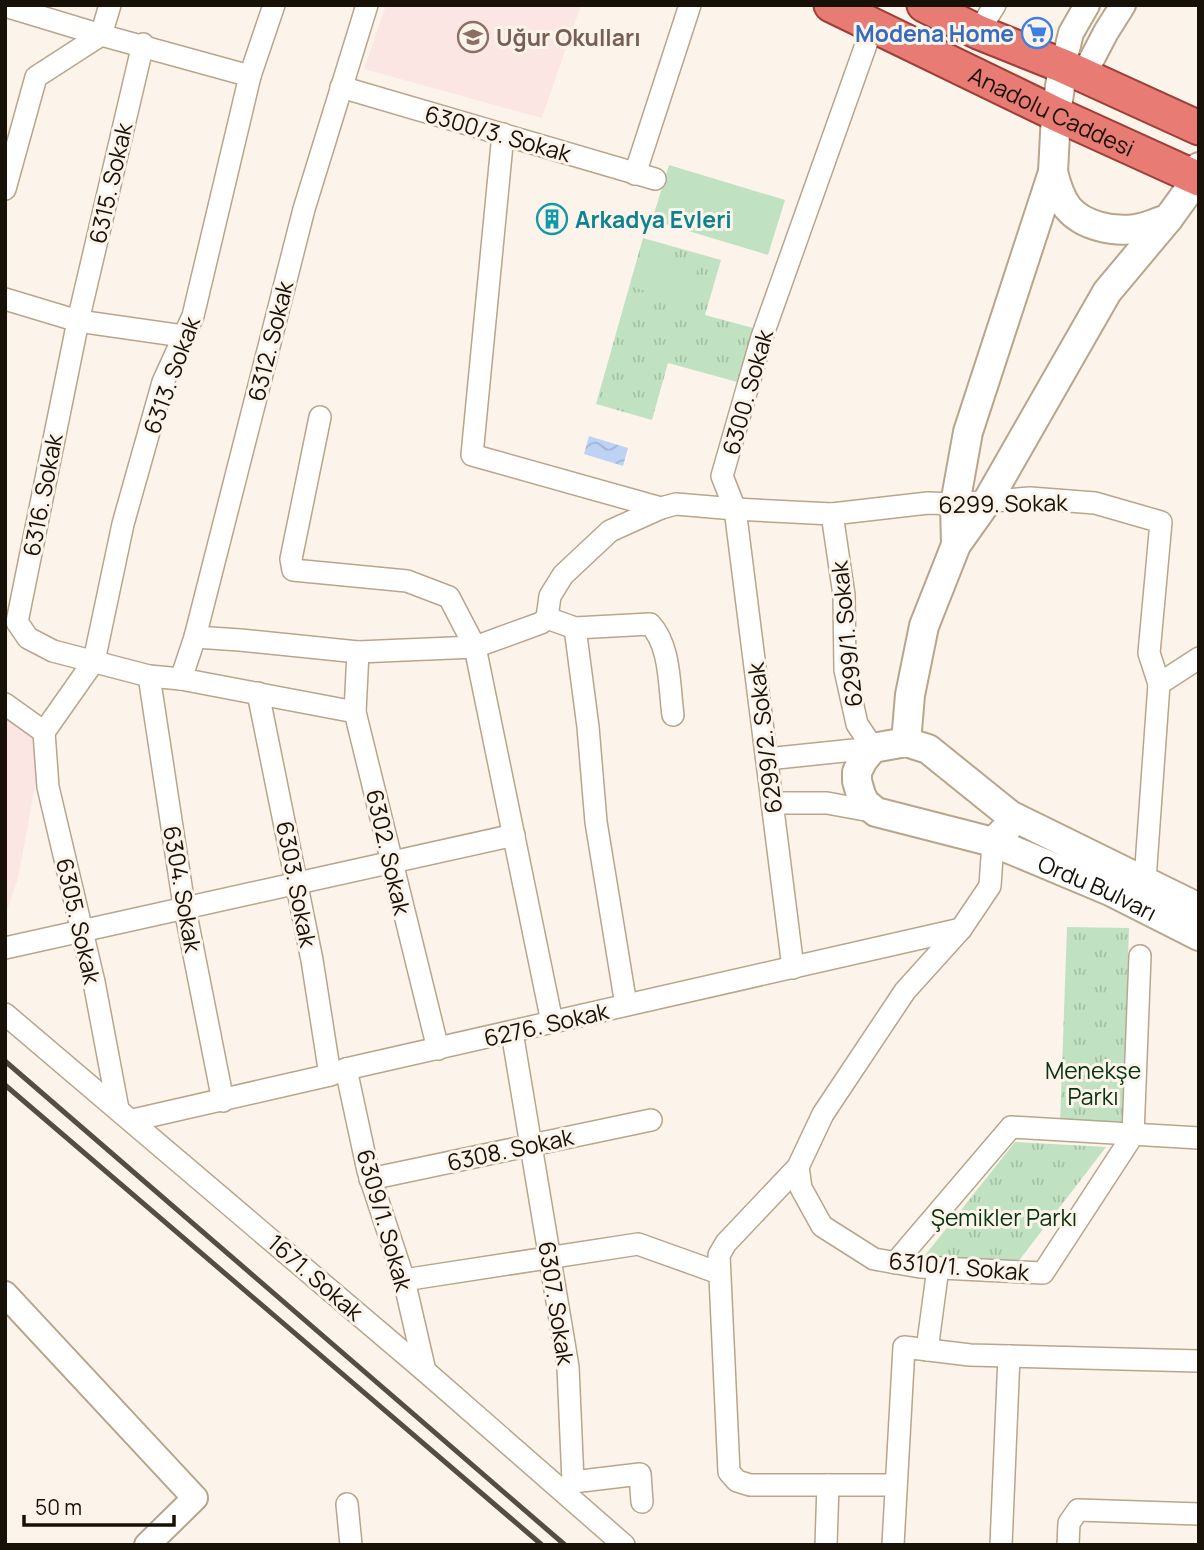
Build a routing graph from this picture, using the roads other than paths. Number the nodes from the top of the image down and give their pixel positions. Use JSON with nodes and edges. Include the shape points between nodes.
{"nodes":[{"id":1,"x":110,"y":5,"type":"edge"},
{"id":2,"x":274,"y":5,"type":"edge"},
{"id":3,"x":367,"y":5,"type":"edge"},
{"id":4,"x":690,"y":5,"type":"edge"},
{"id":5,"x":831,"y":5,"type":"edge"},
{"id":6,"x":924,"y":5,"type":"edge"},
{"id":7,"x":1087,"y":5,"type":"edge"},
{"id":8,"x":1123,"y":5,"type":"edge"},
{"id":9,"x":5,"y":6,"type":"edge"},
{"id":10,"x":987,"y":19,"type":"edge"},
{"id":11,"x":873,"y":26,"type":"junction"},
{"id":12,"x":101,"y":35,"type":"junction"},
{"id":13,"x":143,"y":44,"type":"junction"},
{"id":14,"x":1073,"y":71,"type":"junction"},
{"id":15,"x":250,"y":76,"type":"junction"},
{"id":16,"x":341,"y":87,"type":"junction"},
{"id":17,"x":1056,"y":114,"type":"junction"},
{"id":18,"x":1199,"y":128,"type":"edge"},
{"id":19,"x":503,"y":134,"type":"junction"},
{"id":20,"x":1053,"y":172,"type":"junction"},
{"id":21,"x":1198,"y":175,"type":"edge"},
{"id":22,"x":5,"y":189,"type":"edge"},
{"id":23,"x":1168,"y":219,"type":"junction"},
{"id":24,"x":5,"y":299,"type":"edge"},
{"id":25,"x":78,"y":321,"type":"junction"},
{"id":26,"x":183,"y":336,"type":"junction"},
{"id":27,"x":320,"y":417,"type":"dead end"},
{"id":28,"x":988,"y":500,"type":"junction"},
{"id":29,"x":955,"y":504,"type":"junction"},
{"id":30,"x":661,"y":508,"type":"junction"},
{"id":31,"x":735,"y":509,"type":"junction"},
{"id":32,"x":832,"y":514,"type":"junction"},
{"id":33,"x":956,"y":545,"type":"junction"},
{"id":34,"x":547,"y":618,"type":"junction"},
{"id":35,"x":575,"y":628,"type":"junction"},
{"id":36,"x":195,"y":637,"type":"junction"},
{"id":37,"x":475,"y":647,"type":"junction"},
{"id":38,"x":358,"y":652,"type":"junction"},
{"id":39,"x":1199,"y":658,"type":"edge"},
{"id":40,"x":94,"y":661,"type":"junction"},
{"id":41,"x":149,"y":676,"type":"junction"},
{"id":42,"x":180,"y":679,"type":"junction"},
{"id":43,"x":1159,"y":684,"type":"junction"},
{"id":44,"x":258,"y":693,"type":"junction"},
{"id":45,"x":5,"y":704,"type":"edge"},
{"id":46,"x":355,"y":712,"type":"junction"},
{"id":47,"x":673,"y":715,"type":"dead end"},
{"id":48,"x":44,"y":733,"type":"junction"},
{"id":49,"x":906,"y":742,"type":"junction"},
{"id":50,"x":873,"y":748,"type":"junction"},
{"id":51,"x":767,"y":759,"type":"junction"},
{"id":52,"x":772,"y":803,"type":"junction"},
{"id":53,"x":876,"y":812,"type":"junction"},
{"id":54,"x":1010,"y":815,"type":"junction"},
{"id":55,"x":514,"y":835,"type":"junction"},
{"id":56,"x":993,"y":842,"type":"junction"},
{"id":57,"x":391,"y":862,"type":"junction"},
{"id":58,"x":1145,"y":880,"type":"junction"},
{"id":59,"x":297,"y":883,"type":"junction"},
{"id":60,"x":184,"y":908,"type":"junction"},
{"id":61,"x":1199,"y":908,"type":"edge"},
{"id":62,"x":961,"y":929,"type":"junction"},
{"id":63,"x":83,"y":930,"type":"junction"},
{"id":64,"x":1199,"y":936,"type":"edge"},
{"id":65,"x":5,"y":948,"type":"edge"},
{"id":66,"x":1140,"y":956,"type":"dead end"},
{"id":67,"x":793,"y":968,"type":"junction"},
{"id":68,"x":626,"y":1005,"type":"junction"},
{"id":69,"x":5,"y":1014,"type":"edge"},
{"id":70,"x":552,"y":1022,"type":"junction"},
{"id":71,"x":512,"y":1032,"type":"junction"},
{"id":72,"x":438,"y":1049,"type":"junction"},
{"id":73,"x":338,"y":1072,"type":"junction"},
{"id":74,"x":223,"y":1101,"type":"junction"},
{"id":75,"x":125,"y":1115,"type":"junction"},
{"id":76,"x":651,"y":1120,"type":"dead end"},
{"id":77,"x":1133,"y":1135,"type":"junction"},
{"id":78,"x":1199,"y":1138,"type":"edge"},
{"id":79,"x":531,"y":1143,"type":"junction"},
{"id":80,"x":798,"y":1167,"type":"junction"},
{"id":81,"x":370,"y":1179,"type":"junction"},
{"id":82,"x":550,"y":1257,"type":"junction"},
{"id":83,"x":895,"y":1263,"type":"junction"},
{"id":84,"x":938,"y":1268,"type":"junction"},
{"id":85,"x":719,"y":1273,"type":"junction"},
{"id":86,"x":404,"y":1280,"type":"junction"},
{"id":87,"x":5,"y":1294,"type":"edge"},
{"id":88,"x":927,"y":1350,"type":"junction"},
{"id":89,"x":1009,"y":1356,"type":"junction"},
{"id":90,"x":1199,"y":1361,"type":"edge"},
{"id":91,"x":425,"y":1371,"type":"junction"},
{"id":92,"x":828,"y":1485,"type":"junction"},
{"id":93,"x":896,"y":1485,"type":"junction"},
{"id":94,"x":642,"y":1502,"type":"dead end"},
{"id":95,"x":347,"y":1504,"type":"dead end"},
{"id":96,"x":1199,"y":1514,"type":"edge"},
{"id":97,"x":147,"y":1545,"type":"edge"},
{"id":98,"x":351,"y":1545,"type":"edge"},
{"id":99,"x":624,"y":1545,"type":"edge"},
{"id":100,"x":826,"y":1545,"type":"edge"},
{"id":101,"x":893,"y":1545,"type":"edge"},
{"id":102,"x":1001,"y":1545,"type":"edge"},
{"id":103,"x":1068,"y":1545,"type":"edge"}],
"edges":[{"from":1,"to":12,"type":"street"},
{"from":2,"to":15,"type":"street","name":"6313. Sokak"},
{"from":3,"to":16,"type":"street","name":"6312. Sokak"},
{"from":4,"to":19,"type":"street","name":"6300/3. Sokak","via":[[645,176]]},
{"from":5,"to":11,"type":"highway","name":"Anadolu Caddesi"},
{"from":6,"to":10,"type":"highway","name":"Anadolu Caddesi"},
{"from":7,"to":14,"type":"street","via":[[1071,33]]},
{"from":8,"to":14,"type":"street"},
{"from":9,"to":12,"type":"street"},
{"from":10,"to":14,"type":"highway","name":"Anadolu Caddesi"},
{"from":11,"to":17,"type":"highway","name":"Anadolu Caddesi"},
{"from":11,"to":31,"type":"street","name":"6300. Sokak","via":[[762,337],[722,476]]},
{"from":12,"to":13,"type":"street"},
{"from":12,"to":22,"type":"street","via":[[36,78]]},
{"from":13,"to":15,"type":"street"},
{"from":13,"to":25,"type":"street","name":"6315. Sokak"},
{"from":14,"to":17,"type":"main road"},
{"from":14,"to":18,"type":"highway","name":"Anadolu Caddesi"},
{"from":15,"to":26,"type":"street","name":"6313. Sokak","via":[[193,316]]},
{"from":16,"to":19,"type":"street","name":"6300/3. Sokak"},
{"from":16,"to":36,"type":"street","name":"6312. Sokak","via":[[304,209]]},
{"from":17,"to":20,"type":"main road"},
{"from":17,"to":21,"type":"highway","name":"Anadolu Caddesi"},
{"from":19,"to":30,"type":"street","via":[[472,455]]},
{"from":20,"to":23,"type":"main road","via":[[1069,210],[1093,225],[1137,229]]},
{"from":20,"to":29,"type":"main road","via":[[968,432]]},
{"from":21,"to":23,"type":"main road"},
{"from":23,"to":28,"type":"main road","via":[[1107,292]]},
{"from":24,"to":25,"type":"street"},
{"from":25,"to":26,"type":"street"},
{"from":25,"to":40,"type":"street","name":"6316. Sokak","via":[[17,622],[27,638],[53,651]]},
{"from":26,"to":40,"type":"street","name":"6313. Sokak","via":[[163,382],[123,524]]},
{"from":27,"to":37,"type":"street","via":[[291,559],[293,570],[407,581],[449,597]]},
{"from":28,"to":29,"type":"street","name":"6299. Sokak"},
{"from":28,"to":33,"type":"main road"},
{"from":28,"to":43,"type":"street","name":"6299. Sokak","via":[[1095,503],[1161,522],[1149,653]]},
{"from":29,"to":32,"type":"street","name":"6299. Sokak"},
{"from":29,"to":33,"type":"main road"},
{"from":30,"to":31,"type":"street","via":[[676,504]]},
{"from":30,"to":34,"type":"street","via":[[610,531],[563,575],[550,596]]},
{"from":31,"to":32,"type":"street","name":"6299. Sokak"},
{"from":31,"to":51,"type":"street","name":"6299/2. Sokak"},
{"from":32,"to":50,"type":"street","name":"6299/1. Sokak","via":[[844,596],[845,670],[857,724]]},
{"from":33,"to":49,"type":"main road","via":[[924,626]]},
{"from":34,"to":35,"type":"street"},
{"from":34,"to":37,"type":"street"},
{"from":35,"to":47,"type":"street","via":[[650,624],[660,634]]},
{"from":35,"to":68,"type":"street","via":[[596,822]]},
{"from":36,"to":38,"type":"street"},
{"from":36,"to":42,"type":"street","name":"6312. Sokak"},
{"from":37,"to":38,"type":"street"},
{"from":37,"to":55,"type":"street"},
{"from":38,"to":46,"type":"street","name":"6302. Sokak"},
{"from":39,"to":43,"type":"street"},
{"from":40,"to":41,"type":"street","name":"6316. Sokak"},
{"from":40,"to":48,"type":"street","name":"6313. Sokak"},
{"from":41,"to":42,"type":"street","name":"6316. Sokak"},
{"from":41,"to":60,"type":"street","name":"6304. Sokak"},
{"from":42,"to":44,"type":"street","name":"6316. Sokak"},
{"from":43,"to":58,"type":"street","name":"6299. Sokak"},
{"from":44,"to":46,"type":"street","name":"6316. Sokak"},
{"from":44,"to":59,"type":"street","name":"6303. Sokak"},
{"from":45,"to":48,"type":"street"},
{"from":46,"to":57,"type":"street","name":"6302. Sokak"},
{"from":48,"to":63,"type":"street","name":"6305. Sokak","via":[[48,787]]},
{"from":49,"to":50,"type":"main road"},
{"from":49,"to":54,"type":"main road","name":"Ordu Bulvarı","via":[[928,748]]},
{"from":50,"to":51,"type":"street"},
{"from":50,"to":53,"type":"main road","via":[[856,781],[865,803]]},
{"from":51,"to":52,"type":"street","name":"6299/2. Sokak"},
{"from":52,"to":53,"type":"street","name":"Ordu Bulvarı","via":[[827,803]]},
{"from":52,"to":67,"type":"street","name":"6299/2. Sokak"},
{"from":53,"to":56,"type":"main road","name":"Ordu Bulvarı"},
{"from":54,"to":56,"type":"main road","via":[[1008,827]]},
{"from":54,"to":58,"type":"main road","name":"Ordu Bulvarı"},
{"from":55,"to":57,"type":"street"},
{"from":55,"to":70,"type":"street"},
{"from":56,"to":62,"type":"street","via":[[990,886]]},
{"from":56,"to":64,"type":"main road","name":"Ordu Bulvarı","via":[[1110,891]]},
{"from":57,"to":59,"type":"street"},
{"from":57,"to":72,"type":"street","name":"6302. Sokak"},
{"from":58,"to":61,"type":"main road","name":"Ordu Bulvarı"},
{"from":59,"to":60,"type":"street"},
{"from":59,"to":73,"type":"street","name":"6303. Sokak"},
{"from":60,"to":63,"type":"street"},
{"from":60,"to":74,"type":"street","name":"6304. Sokak"},
{"from":62,"to":67,"type":"street","name":"6276. Sokak"},
{"from":62,"to":80,"type":"street","via":[[905,991],[823,1114]]},
{"from":63,"to":65,"type":"street"},
{"from":63,"to":75,"type":"street","name":"6305. Sokak"},
{"from":66,"to":77,"type":"street"},
{"from":67,"to":68,"type":"street","name":"6276. Sokak"},
{"from":68,"to":70,"type":"street","name":"6276. Sokak"},
{"from":69,"to":75,"type":"street","name":"1671. Sokak"},
{"from":70,"to":71,"type":"street","name":"6276. Sokak"},
{"from":71,"to":72,"type":"street","name":"6276. Sokak"},
{"from":71,"to":79,"type":"street","name":"6307. Sokak"},
{"from":72,"to":73,"type":"street","name":"6276. Sokak"},
{"from":73,"to":74,"type":"street","name":"6276. Sokak"},
{"from":73,"to":81,"type":"street","name":"6309/1. Sokak"},
{"from":74,"to":75,"type":"street","name":"6276. Sokak"},
{"from":75,"to":91,"type":"street","name":"1671. Sokak"},
{"from":76,"to":79,"type":"street","name":"6308. Sokak"},
{"from":77,"to":78,"type":"street"},
{"from":77,"to":83,"type":"street","via":[[1011,1127]]},
{"from":77,"to":84,"type":"street","name":"6310/1. Sokak","via":[[1044,1273]]},
{"from":79,"to":81,"type":"street","name":"6308. Sokak"},
{"from":79,"to":82,"type":"street","name":"6307. Sokak"},
{"from":80,"to":83,"type":"street","name":"6310/1. Sokak","via":[[801,1188],[822,1226],[874,1259]]},
{"from":80,"to":85,"type":"street","via":[[726,1242],[719,1255]]},
{"from":81,"to":86,"type":"street","name":"6309/1. Sokak"},
{"from":82,"to":85,"type":"street","via":[[638,1244]]},
{"from":82,"to":86,"type":"street"},
{"from":82,"to":94,"type":"street","name":"6307. Sokak","via":[[568,1367],[573,1482],[640,1474]]},
{"from":83,"to":84,"type":"street","name":"6310/1. Sokak"},
{"from":84,"to":88,"type":"street"},
{"from":85,"to":92,"type":"street","via":[[729,1472],[750,1485]]},
{"from":86,"to":91,"type":"street","name":"6309/1. Sokak"},
{"from":87,"to":97,"type":"street","via":[[195,1498]]},
{"from":88,"to":89,"type":"street"},
{"from":88,"to":93,"type":"street","via":[[904,1348]]},
{"from":89,"to":90,"type":"street"},
{"from":89,"to":102,"type":"street"},
{"from":91,"to":99,"type":"street","name":"1671. Sokak"},
{"from":92,"to":93,"type":"street"},
{"from":92,"to":100,"type":"street"},
{"from":93,"to":101,"type":"street"},
{"from":95,"to":98,"type":"street"},
{"from":96,"to":103,"type":"street","via":[[1078,1510],[1069,1523]]}]}
